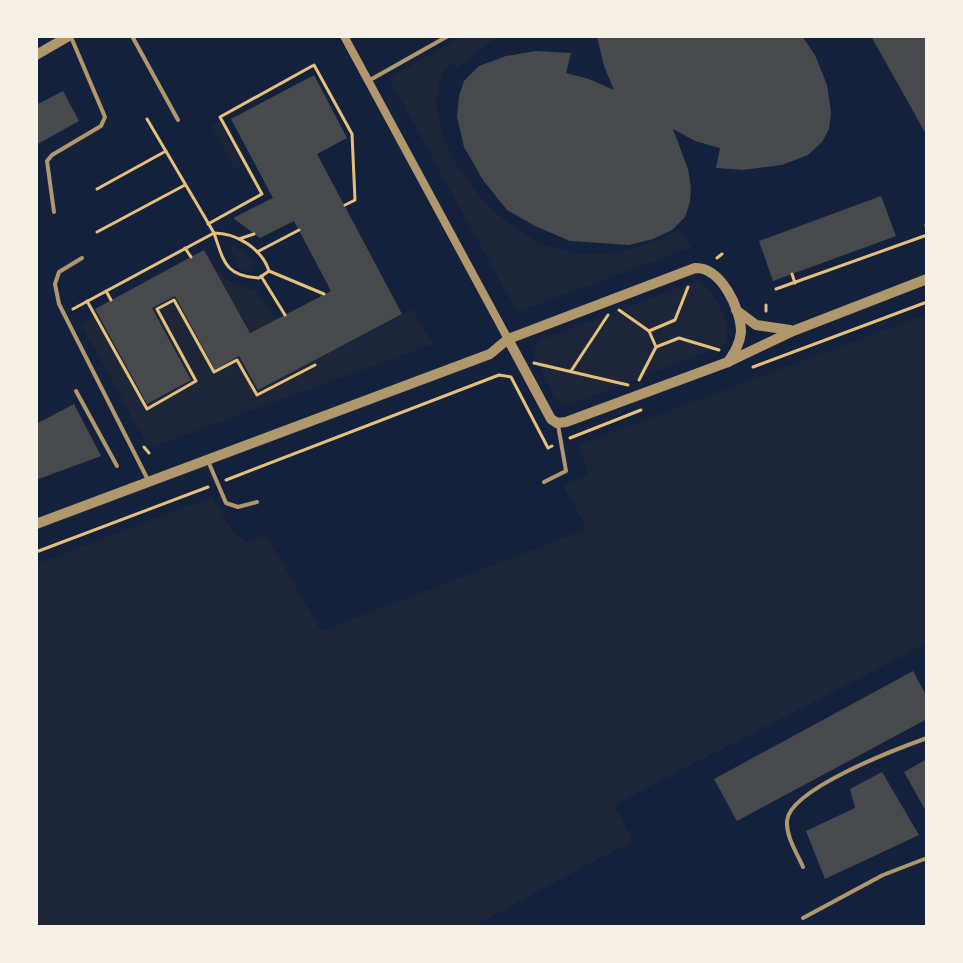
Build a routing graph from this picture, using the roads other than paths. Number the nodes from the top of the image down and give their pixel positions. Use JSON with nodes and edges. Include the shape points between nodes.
{"nodes":[{"id":1,"x":70,"y":36,"type":"edge"},
{"id":2,"x":132,"y":36,"type":"edge"},
{"id":3,"x":344,"y":36,"type":"edge"},
{"id":4,"x":448,"y":36,"type":"edge"},
{"id":5,"x":36,"y":55,"type":"edge"},
{"id":6,"x":368,"y":81,"type":"junction"},
{"id":7,"x":178,"y":120,"type":"dead end"},
{"id":8,"x":54,"y":212,"type":"dead end"},
{"id":9,"x":82,"y":258,"type":"dead end"},
{"id":10,"x":927,"y":279,"type":"edge"},
{"id":11,"x":735,"y":308,"type":"junction"},
{"id":12,"x":793,"y":331,"type":"junction"},
{"id":13,"x":508,"y":339,"type":"junction"},
{"id":14,"x":728,"y":362,"type":"junction"},
{"id":15,"x":76,"y":391,"type":"dead end"},
{"id":16,"x":557,"y":423,"type":"junction"},
{"id":17,"x":208,"y":461,"type":"junction"},
{"id":18,"x":117,"y":466,"type":"dead end"},
{"id":19,"x":149,"y":482,"type":"junction"},
{"id":20,"x":544,"y":482,"type":"dead end"},
{"id":21,"x":257,"y":502,"type":"dead end"},
{"id":22,"x":36,"y":524,"type":"edge"},
{"id":23,"x":927,"y":738,"type":"edge"},
{"id":24,"x":927,"y":858,"type":"edge"},
{"id":25,"x":803,"y":867,"type":"dead end"},
{"id":26,"x":803,"y":918,"type":"dead end"}],
"edges":[{"from":1,"to":5,"type":"street"},
{"from":1,"to":8,"type":"lane","via":[[105,117],[101,126],[47,161]]},
{"from":2,"to":7,"type":"lane"},
{"from":3,"to":6,"type":"street"},
{"from":4,"to":6,"type":"lane"},
{"from":6,"to":13,"type":"street"},
{"from":9,"to":19,"type":"lane","via":[[59,272],[59,304]]},
{"from":10,"to":12,"type":"street"},
{"from":11,"to":12,"type":"street","via":[[756,325]]},
{"from":11,"to":13,"type":"street","via":[[717,275],[695,268]]},
{"from":11,"to":14,"type":"street","via":[[741,332]]},
{"from":12,"to":14,"type":"street"},
{"from":13,"to":16,"type":"street"},
{"from":13,"to":17,"type":"street","via":[[490,354]]},
{"from":14,"to":16,"type":"street","via":[[583,418]]},
{"from":15,"to":18,"type":"lane"},
{"from":16,"to":20,"type":"lane","via":[[566,471]]},
{"from":17,"to":19,"type":"street"},
{"from":17,"to":21,"type":"lane","via":[[226,503],[238,507]]},
{"from":19,"to":22,"type":"street"},
{"from":23,"to":25,"type":"lane","via":[[807,794],[790,809],[789,837]]},
{"from":24,"to":26,"type":"lane"}]}
